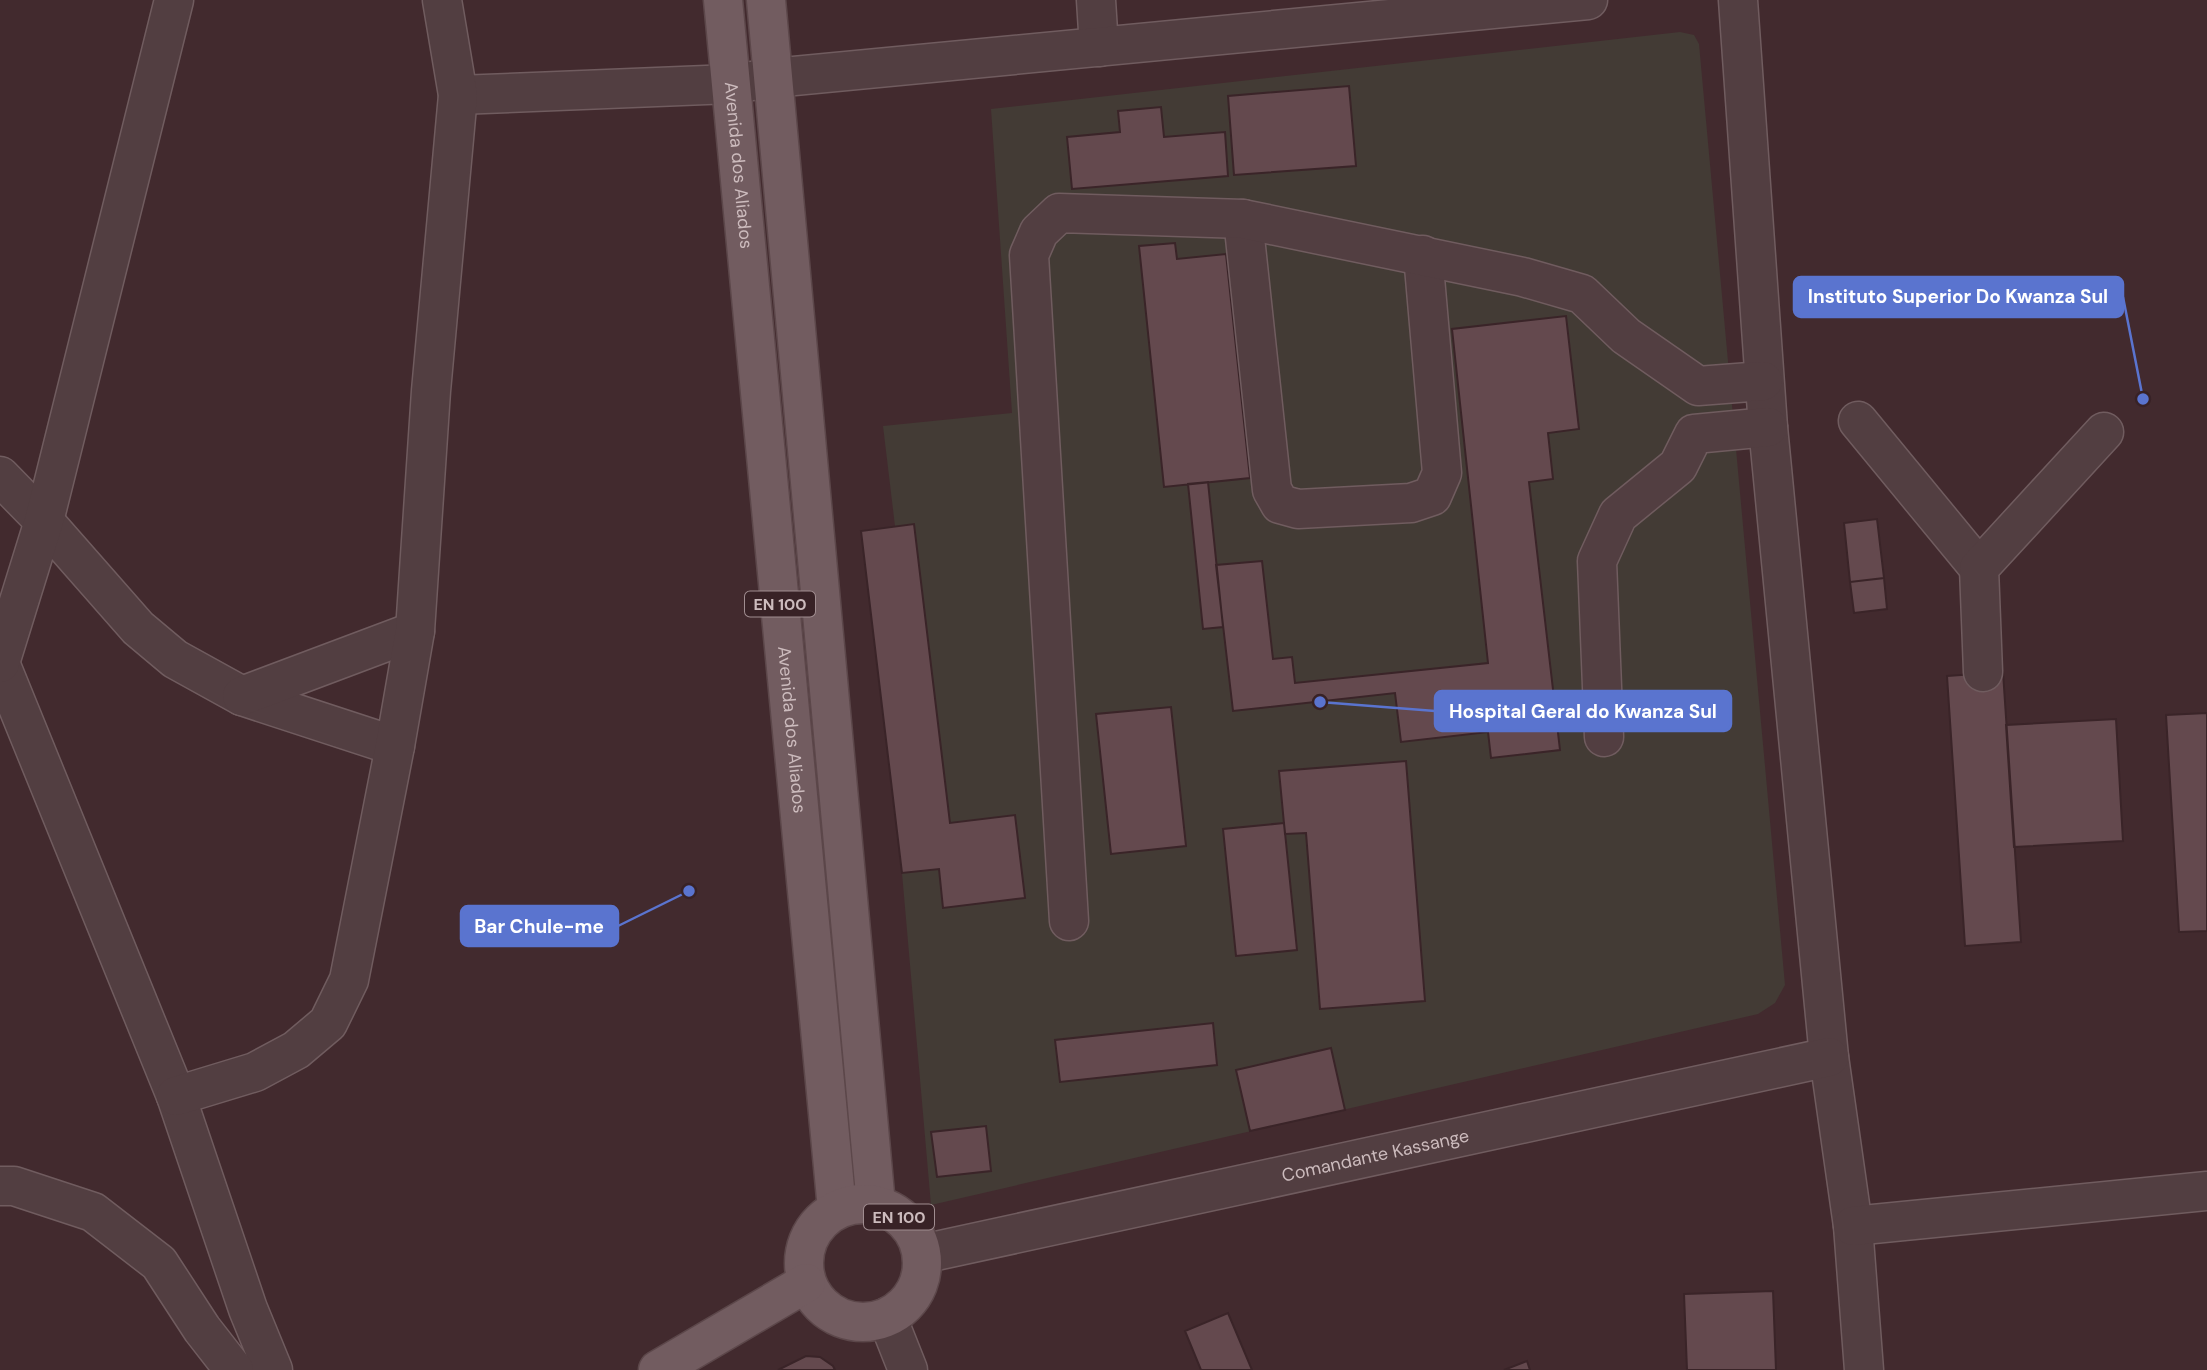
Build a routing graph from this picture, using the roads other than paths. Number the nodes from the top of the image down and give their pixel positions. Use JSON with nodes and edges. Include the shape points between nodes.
{"nodes":[{"id":1,"x":174,"y":0,"type":"edge"},
{"id":2,"x":443,"y":0,"type":"edge"},
{"id":3,"x":723,"y":0,"type":"edge"},
{"id":4,"x":766,"y":0,"type":"edge"},
{"id":5,"x":1096,"y":0,"type":"edge"},
{"id":6,"x":1588,"y":0,"type":"edge"},
{"id":7,"x":1738,"y":0,"type":"edge"},
{"id":8,"x":1418,"y":8,"type":"edge"},
{"id":9,"x":1099,"y":47,"type":"junction"},
{"id":10,"x":773,"y":78,"type":"junction"},
{"id":11,"x":731,"y":84,"type":"junction"},
{"id":12,"x":458,"y":95,"type":"junction"},
{"id":13,"x":1243,"y":219,"type":"junction"},
{"id":14,"x":1423,"y":255,"type":"junction"},
{"id":15,"x":1763,"y":381,"type":"junction"},
{"id":16,"x":1858,"y":421,"type":"dead end"},
{"id":17,"x":1768,"y":427,"type":"junction"},
{"id":18,"x":2104,"y":432,"type":"dead end"},
{"id":19,"x":0,"y":476,"type":"edge"},
{"id":20,"x":44,"y":521,"type":"junction"},
{"id":21,"x":1979,"y":568,"type":"junction"},
{"id":22,"x":415,"y":631,"type":"junction"},
{"id":23,"x":0,"y":663,"type":"edge"},
{"id":24,"x":1983,"y":672,"type":"dead end"},
{"id":25,"x":242,"y":696,"type":"junction"},
{"id":26,"x":1604,"y":737,"type":"dead end"},
{"id":27,"x":396,"y":746,"type":"junction"},
{"id":28,"x":1069,"y":921,"type":"dead end"},
{"id":29,"x":1829,"y":1057,"type":"junction"},
{"id":30,"x":176,"y":1096,"type":"junction"},
{"id":31,"x":0,"y":1186,"type":"edge"},
{"id":32,"x":2207,"y":1191,"type":"edge"},
{"id":33,"x":876,"y":1205,"type":"junction"},
{"id":34,"x":836,"y":1209,"type":"junction"},
{"id":35,"x":1853,"y":1226,"type":"junction"},
{"id":36,"x":922,"y":1254,"type":"junction"},
{"id":37,"x":806,"y":1283,"type":"junction"},
{"id":38,"x":887,"y":1317,"type":"junction"},
{"id":39,"x":202,"y":1329,"type":"junction"},
{"id":40,"x":213,"y":1370,"type":"edge"},
{"id":41,"x":234,"y":1370,"type":"edge"},
{"id":42,"x":273,"y":1370,"type":"edge"},
{"id":43,"x":658,"y":1370,"type":"edge"},
{"id":44,"x":908,"y":1370,"type":"edge"},
{"id":45,"x":1864,"y":1370,"type":"edge"}],
"edges":[{"from":1,"to":20,"type":"street"},
{"from":2,"to":12,"type":"street"},
{"from":3,"to":11,"type":"main road","name":"Avenida dos Aliados","number":"EN 100"},
{"from":4,"to":10,"type":"main road","number":"EN 100"},
{"from":5,"to":9,"type":"street"},
{"from":6,"to":8,"type":"street"},
{"from":7,"to":15,"type":"street"},
{"from":8,"to":9,"type":"street"},
{"from":9,"to":10,"type":"street"},
{"from":10,"to":11,"type":"street"},
{"from":10,"to":33,"type":"main road","number":"EN 100"},
{"from":11,"to":12,"type":"street"},
{"from":11,"to":34,"type":"main road","name":"Avenida dos Aliados","number":"EN 100"},
{"from":12,"to":22,"type":"street"},
{"from":13,"to":14,"type":"street"},
{"from":13,"to":14,"type":"street","via":[[1272,490],[1280,504],[1298,509],[1411,503],[1432,496],[1442,473]]},
{"from":13,"to":28,"type":"street","via":[[1059,213],[1039,232],[1029,255]]},
{"from":14,"to":15,"type":"street","via":[[1582,294],[1626,336],[1698,386]]},
{"from":15,"to":17,"type":"street"},
{"from":16,"to":21,"type":"street"},
{"from":17,"to":26,"type":"street","via":[[1694,435],[1678,466],[1618,515],[1597,561]]},
{"from":17,"to":29,"type":"street"},
{"from":18,"to":21,"type":"street"},
{"from":19,"to":20,"type":"street"},
{"from":20,"to":23,"type":"street"},
{"from":20,"to":25,"type":"street","via":[[138,628],[175,659]]},
{"from":21,"to":24,"type":"street"},
{"from":22,"to":25,"type":"street"},
{"from":22,"to":27,"type":"street"},
{"from":23,"to":30,"type":"street"},
{"from":25,"to":27,"type":"street"},
{"from":27,"to":30,"type":"street","via":[[349,980],[328,1023],[296,1050],[255,1072]]},
{"from":29,"to":35,"type":"street"},
{"from":29,"to":36,"type":"street","name":"Comandante Kassange"},
{"from":30,"to":42,"type":"street"},
{"from":31,"to":39,"type":"street","via":[[13,1186],[93,1212],[159,1263]]},
{"from":32,"to":35,"type":"street"},
{"from":33,"to":34,"type":"main road","number":"EN 100","via":[[856,1203]]},
{"from":33,"to":36,"type":"main road","number":"EN 100","via":[[896,1213],[912,1229]]},
{"from":34,"to":37,"type":"main road","via":[[814,1227],[803,1254]]},
{"from":35,"to":45,"type":"street"},
{"from":36,"to":38,"type":"main road","number":"EN 100","via":[[921,1277],[909,1301]]},
{"from":37,"to":38,"type":"main road","via":[[825,1310],[855,1322]]},
{"from":37,"to":43,"type":"main road"},
{"from":38,"to":44,"type":"street"},
{"from":39,"to":40,"type":"street"},
{"from":39,"to":41,"type":"street"}]}
